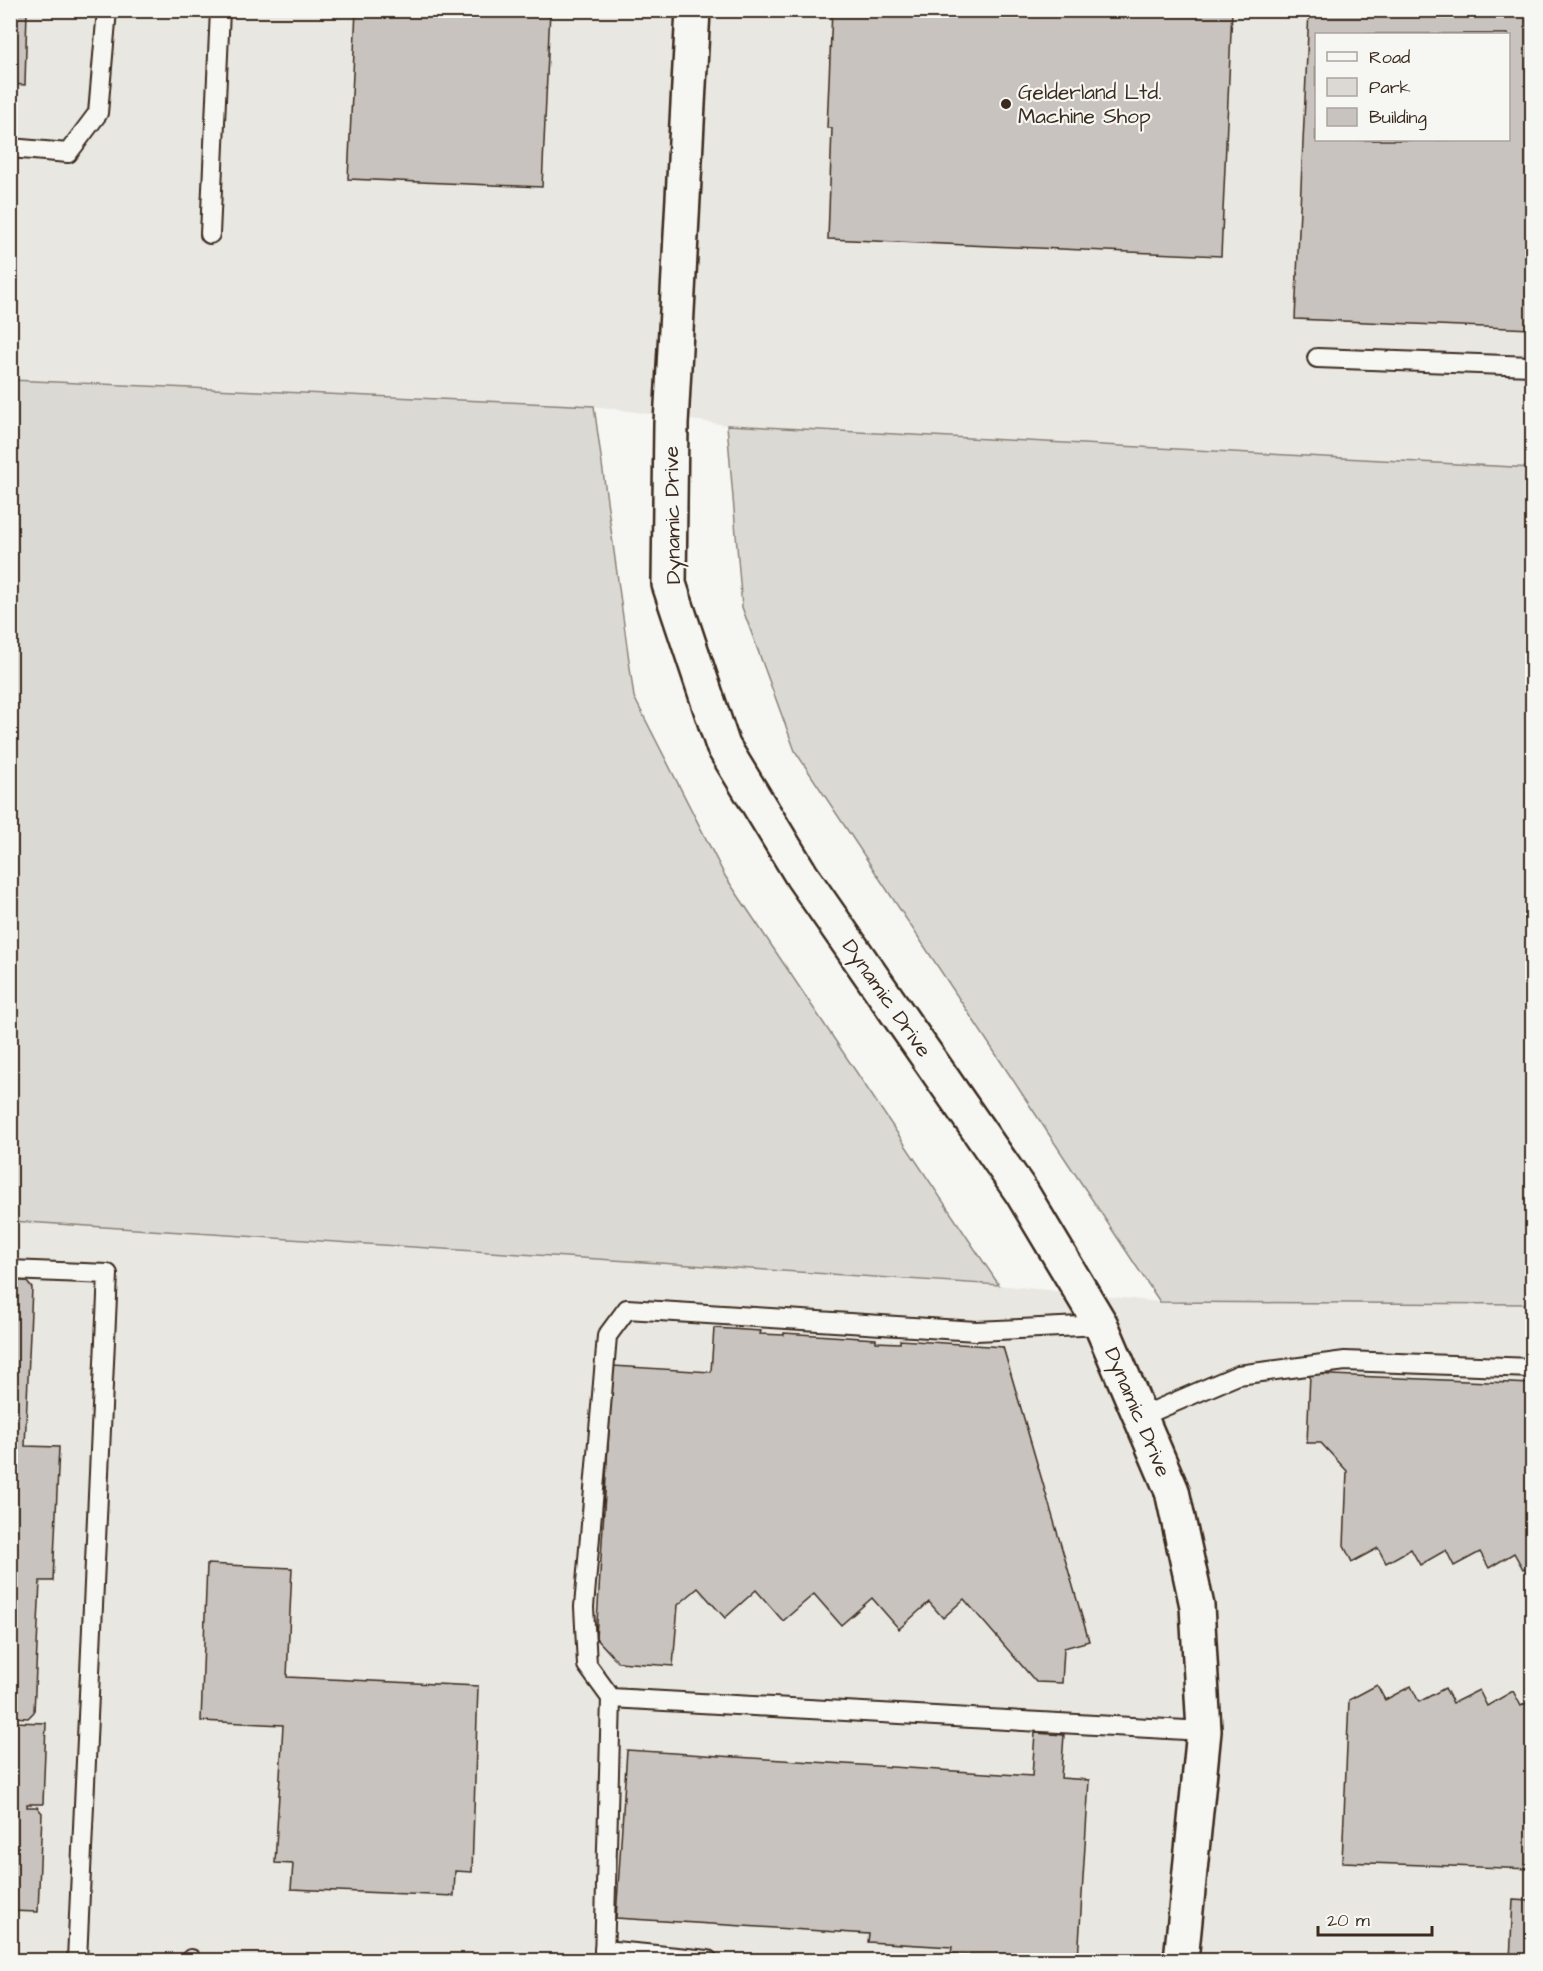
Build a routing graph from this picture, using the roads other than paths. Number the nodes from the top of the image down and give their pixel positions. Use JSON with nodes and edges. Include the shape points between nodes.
{"nodes":[{"id":1,"x":107,"y":10,"type":"edge"},
{"id":2,"x":220,"y":10,"type":"edge"},
{"id":3,"x":693,"y":10,"type":"edge"},
{"id":4,"x":10,"y":148,"type":"edge"},
{"id":5,"x":210,"y":234,"type":"dead end"},
{"id":6,"x":1317,"y":358,"type":"dead end"},
{"id":7,"x":1533,"y":366,"type":"edge"},
{"id":8,"x":10,"y":1270,"type":"edge"},
{"id":9,"x":1101,"y":1325,"type":"junction"},
{"id":10,"x":1533,"y":1368,"type":"edge"},
{"id":11,"x":1140,"y":1417,"type":"junction"},
{"id":12,"x":611,"y":1698,"type":"junction"},
{"id":13,"x":1204,"y":1731,"type":"junction"},
{"id":14,"x":604,"y":1955,"type":"edge"},
{"id":15,"x":77,"y":1960,"type":"edge"},
{"id":16,"x":708,"y":1960,"type":"edge"},
{"id":17,"x":1181,"y":1960,"type":"edge"}],
"edges":[{"from":1,"to":4,"type":"lane","via":[[98,113],[68,153]]},
{"from":2,"to":5,"type":"lane"},
{"from":3,"to":9,"type":"street","name":"Dynamic Drive","via":[[671,424],[669,584],[723,746],[802,876],[1022,1193]]},
{"from":6,"to":7,"type":"lane"},
{"from":8,"to":15,"type":"lane","via":[[108,1274]]},
{"from":9,"to":11,"type":"street","name":"Dynamic Drive"},
{"from":9,"to":12,"type":"lane","via":[[976,1331],[627,1310],[606,1336],[584,1607],[587,1665]]},
{"from":10,"to":11,"type":"lane","via":[[1345,1361],[1238,1375]]},
{"from":11,"to":13,"type":"street","name":"Dynamic Drive","via":[[1172,1491],[1197,1606]]},
{"from":12,"to":13,"type":"lane"},
{"from":12,"to":14,"type":"lane"},
{"from":13,"to":17,"type":"street","name":"Dynamic Drive"},
{"from":14,"to":16,"type":"lane"}]}
